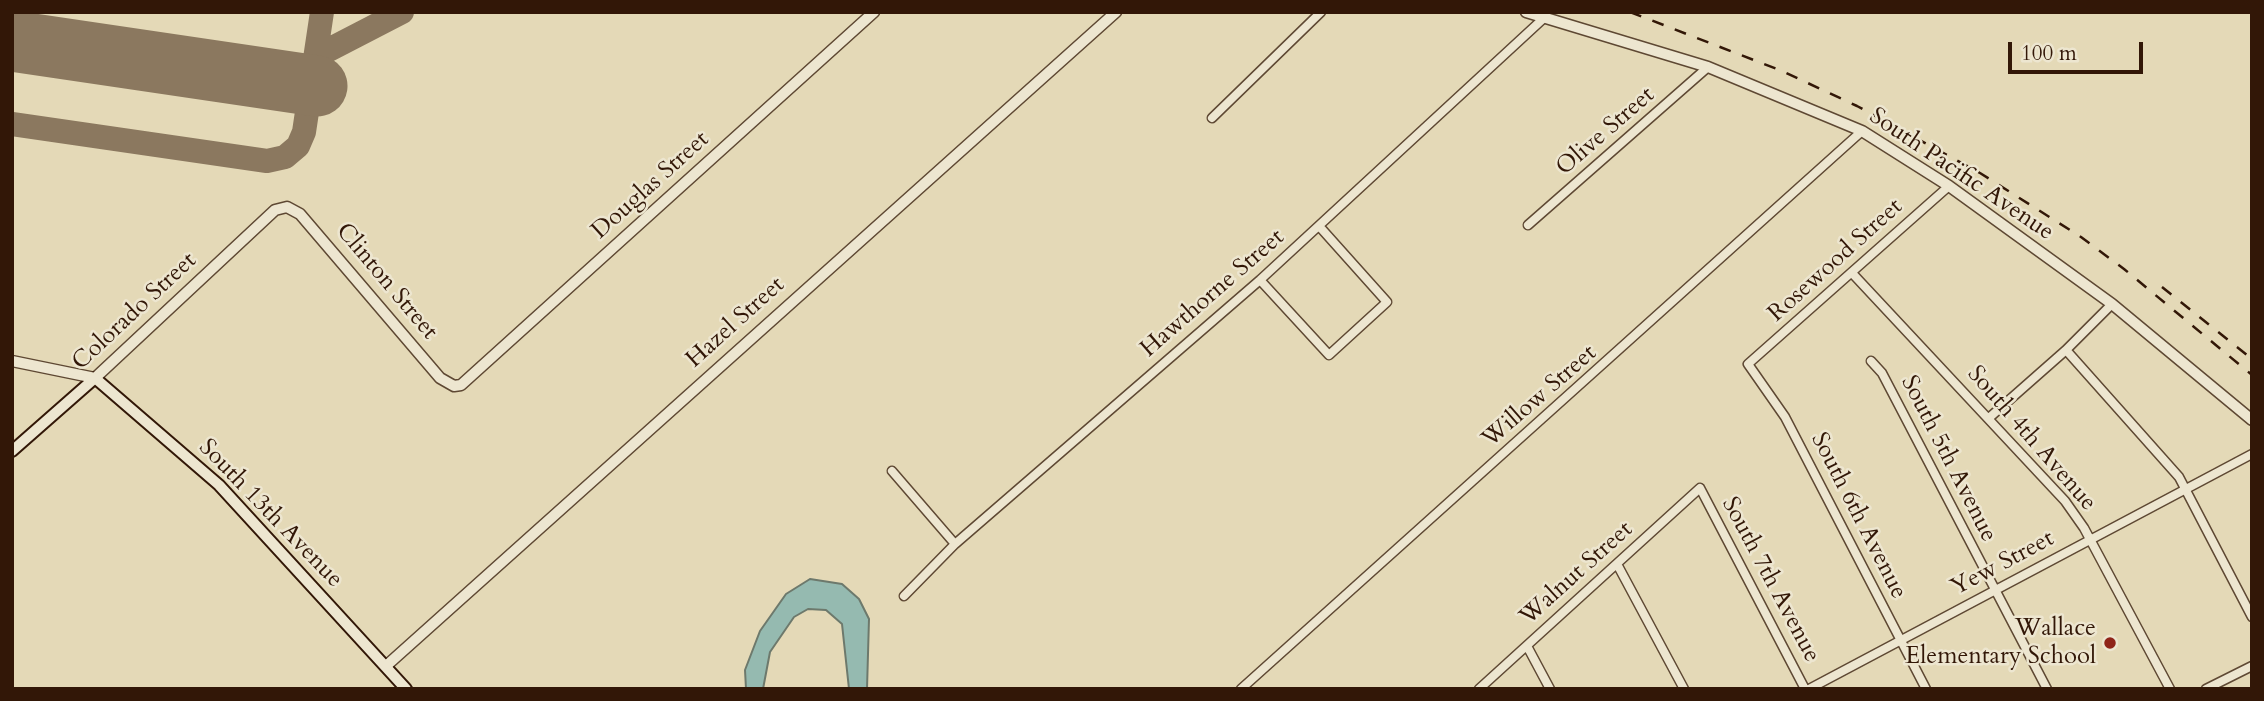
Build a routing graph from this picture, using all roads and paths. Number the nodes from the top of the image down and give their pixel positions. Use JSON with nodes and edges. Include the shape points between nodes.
{"nodes":[{"id":1,"x":874,"y":12,"type":"edge"},
{"id":2,"x":1116,"y":12,"type":"edge"},
{"id":3,"x":1321,"y":12,"type":"edge"},
{"id":4,"x":1526,"y":12,"type":"edge"},
{"id":5,"x":1545,"y":17,"type":"junction"},
{"id":6,"x":1708,"y":67,"type":"junction"},
{"id":7,"x":1212,"y":118,"type":"dead end"},
{"id":8,"x":1862,"y":131,"type":"junction"},
{"id":9,"x":1949,"y":186,"type":"junction"},
{"id":10,"x":287,"y":207,"type":"joint"},
{"id":11,"x":1528,"y":225,"type":"dead end"},
{"id":12,"x":1319,"y":226,"type":"junction"},
{"id":13,"x":1852,"y":273,"type":"junction"},
{"id":14,"x":1260,"y":279,"type":"junction"},
{"id":15,"x":2112,"y":304,"type":"junction"},
{"id":16,"x":2066,"y":350,"type":"junction"},
{"id":17,"x":12,"y":361,"type":"edge"},
{"id":18,"x":1871,"y":361,"type":"dead end"},
{"id":19,"x":1748,"y":364,"type":"joint"},
{"id":20,"x":95,"y":378,"type":"junction"},
{"id":21,"x":454,"y":386,"type":"joint"},
{"id":22,"x":1990,"y":417,"type":"junction"},
{"id":23,"x":2252,"y":420,"type":"edge"},
{"id":24,"x":12,"y":452,"type":"edge"},
{"id":25,"x":2252,"y":454,"type":"edge"},
{"id":26,"x":892,"y":471,"type":"dead end"},
{"id":27,"x":1700,"y":488,"type":"joint"},
{"id":28,"x":2185,"y":490,"type":"junction"},
{"id":29,"x":2090,"y":540,"type":"junction"},
{"id":30,"x":955,"y":544,"type":"junction"},
{"id":31,"x":1617,"y":564,"type":"junction"},
{"id":32,"x":1995,"y":591,"type":"junction"},
{"id":33,"x":904,"y":596,"type":"dead end"},
{"id":34,"x":2252,"y":617,"type":"edge"},
{"id":35,"x":1900,"y":640,"type":"junction"},
{"id":36,"x":1527,"y":646,"type":"junction"},
{"id":37,"x":386,"y":666,"type":"junction"},
{"id":38,"x":2252,"y":666,"type":"edge"},
{"id":39,"x":406,"y":689,"type":"edge"},
{"id":40,"x":1241,"y":689,"type":"edge"},
{"id":41,"x":1479,"y":689,"type":"edge"},
{"id":42,"x":1550,"y":689,"type":"edge"},
{"id":43,"x":1684,"y":689,"type":"edge"},
{"id":44,"x":1807,"y":689,"type":"edge"},
{"id":45,"x":1926,"y":689,"type":"edge"},
{"id":46,"x":2047,"y":689,"type":"edge"},
{"id":47,"x":2170,"y":689,"type":"edge"},
{"id":48,"x":2207,"y":689,"type":"edge"}],
"edges":[{"from":1,"to":21,"type":"street","name":"Douglas Street","via":[[467,382]]},
{"from":2,"to":37,"type":"street","name":"Hazel Street"},
{"from":3,"to":7,"type":"street"},
{"from":4,"to":5,"type":"street","name":"South Pacific Avenue"},
{"from":5,"to":6,"type":"street","name":"South Pacific Avenue"},
{"from":5,"to":12,"type":"street","name":"Hawthorne Street"},
{"from":6,"to":8,"type":"street","name":"South Pacific Avenue"},
{"from":6,"to":11,"type":"street","name":"Olive Street"},
{"from":8,"to":9,"type":"street","name":"South Pacific Avenue"},
{"from":8,"to":40,"type":"street","name":"Willow Street"},
{"from":9,"to":13,"type":"street","name":"Rosewood Street"},
{"from":9,"to":15,"type":"street","name":"South Pacific Avenue"},
{"from":10,"to":20,"type":"street","name":"Colorado Street","via":[[275,210]]},
{"from":10,"to":21,"type":"street","name":"Clinton Street","via":[[300,214],[440,378]]},
{"from":12,"to":14,"type":"street","name":"Hawthorne Street"},
{"from":12,"to":14,"type":"street","via":[[1387,302],[1329,355]]},
{"from":13,"to":19,"type":"street","name":"Rosewood Street"},
{"from":13,"to":22,"type":"street","name":"South 4th Avenue"},
{"from":14,"to":30,"type":"street","name":"Hawthorne Street"},
{"from":15,"to":16,"type":"street"},
{"from":15,"to":23,"type":"street","name":"South Pacific Avenue"},
{"from":16,"to":22,"type":"street"},
{"from":16,"to":28,"type":"street","via":[[2179,477]]},
{"from":17,"to":20,"type":"street"},
{"from":18,"to":32,"type":"street","name":"South 5th Avenue","via":[[1882,373]]},
{"from":19,"to":35,"type":"street","name":"South 6th Avenue","via":[[1785,417]]},
{"from":20,"to":24,"type":"main road","name":"Colorado Street"},
{"from":20,"to":37,"type":"main road","name":"South 13th Avenue","via":[[219,485]]},
{"from":22,"to":29,"type":"street","name":"South 4th Avenue","via":[[2064,501]]},
{"from":25,"to":28,"type":"street","name":"Yew Street"},
{"from":26,"to":30,"type":"street"},
{"from":27,"to":31,"type":"street","name":"Walnut Street"},
{"from":27,"to":44,"type":"street","name":"South 7th Avenue"},
{"from":28,"to":29,"type":"street","name":"Yew Street"},
{"from":28,"to":34,"type":"street"},
{"from":29,"to":32,"type":"street","name":"Yew Street"},
{"from":29,"to":47,"type":"street","name":"South 4th Avenue"},
{"from":30,"to":33,"type":"street","name":"Hawthorne Street"},
{"from":31,"to":36,"type":"street","name":"Walnut Street"},
{"from":31,"to":43,"type":"street"},
{"from":32,"to":35,"type":"street","name":"Yew Street"},
{"from":32,"to":46,"type":"street","name":"South 5th Avenue"},
{"from":35,"to":44,"type":"street","name":"Yew Street"},
{"from":35,"to":45,"type":"street","name":"South 6th Avenue"},
{"from":36,"to":41,"type":"street","name":"Walnut Street"},
{"from":36,"to":42,"type":"street"},
{"from":37,"to":39,"type":"main road","name":"South 13th Avenue"},
{"from":38,"to":48,"type":"street"}]}
